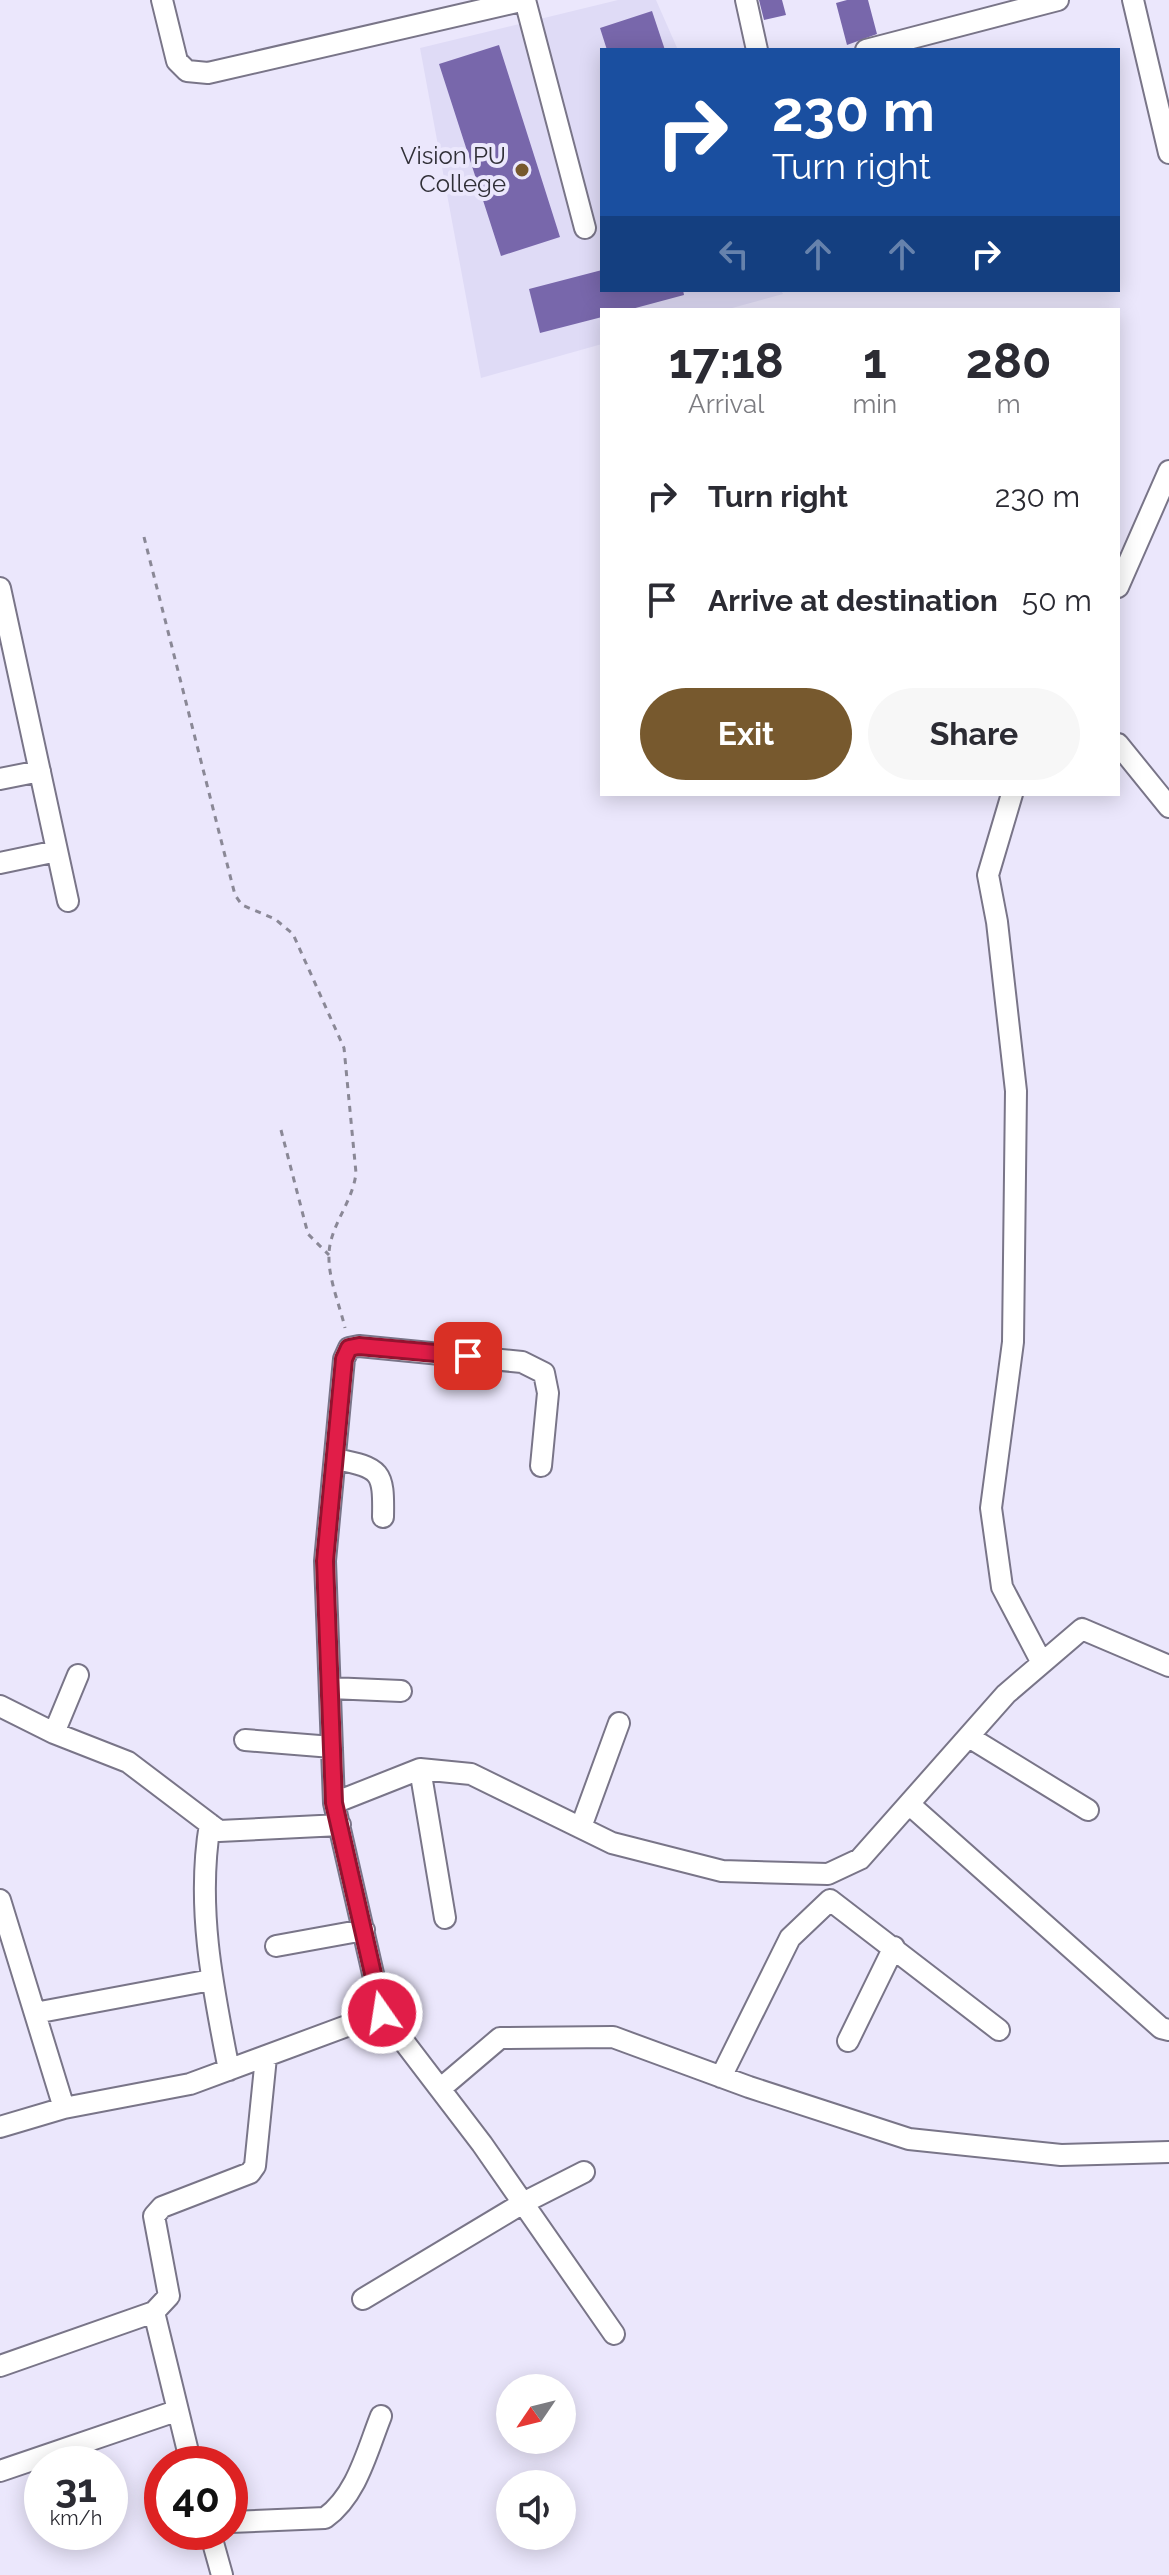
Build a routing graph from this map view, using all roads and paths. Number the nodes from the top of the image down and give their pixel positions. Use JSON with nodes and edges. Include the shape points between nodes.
{"nodes":[{"id":1,"x":162,"y":0,"type":"edge"},
{"id":2,"x":525,"y":0,"type":"edge"},
{"id":3,"x":746,"y":0,"type":"edge"},
{"id":4,"x":1058,"y":0,"type":"edge"},
{"id":5,"x":1133,"y":0,"type":"edge"},
{"id":6,"x":757,"y":48,"type":"edge"},
{"id":7,"x":874,"y":48,"type":"edge"},
{"id":8,"x":1169,"y":153,"type":"edge"},
{"id":9,"x":585,"y":228,"type":"dead end"},
{"id":10,"x":1169,"y":471,"type":"edge"},
{"id":11,"x":144,"y":537,"type":"dead end"},
{"id":12,"x":1120,"y":582,"type":"edge"},
{"id":13,"x":0,"y":593,"type":"edge"},
{"id":14,"x":21,"y":685,"type":"junction"},
{"id":15,"x":0,"y":691,"type":"edge"},
{"id":16,"x":1120,"y":746,"type":"edge"},
{"id":17,"x":40,"y":771,"type":"junction"},
{"id":18,"x":0,"y":779,"type":"edge"},
{"id":19,"x":1011,"y":796,"type":"edge"},
{"id":20,"x":1169,"y":807,"type":"edge"},
{"id":21,"x":57,"y":851,"type":"junction"},
{"id":22,"x":0,"y":863,"type":"edge"},
{"id":23,"x":68,"y":901,"type":"dead end"},
{"id":24,"x":281,"y":1130,"type":"dead end"},
{"id":25,"x":329,"y":1255,"type":"junction"},
{"id":26,"x":349,"y":1348,"type":"junction"},
{"id":27,"x":336,"y":1459,"type":"junction"},
{"id":28,"x":541,"y":1466,"type":"dead end"},
{"id":29,"x":383,"y":1517,"type":"dead end"},
{"id":30,"x":1042,"y":1663,"type":"junction"},
{"id":31,"x":1169,"y":1666,"type":"edge"},
{"id":32,"x":78,"y":1675,"type":"dead end"},
{"id":33,"x":330,"y":1688,"type":"junction"},
{"id":34,"x":401,"y":1691,"type":"dead end"},
{"id":35,"x":0,"y":1706,"type":"edge"},
{"id":36,"x":619,"y":1723,"type":"dead end"},
{"id":37,"x":54,"y":1733,"type":"junction"},
{"id":38,"x":969,"y":1737,"type":"junction"},
{"id":39,"x":245,"y":1740,"type":"dead end"},
{"id":40,"x":332,"y":1747,"type":"junction"},
{"id":41,"x":420,"y":1769,"type":"junction"},
{"id":42,"x":334,"y":1803,"type":"junction"},
{"id":43,"x":909,"y":1804,"type":"junction"},
{"id":44,"x":1088,"y":1810,"type":"dead end"},
{"id":45,"x":210,"y":1824,"type":"junction"},
{"id":46,"x":340,"y":1825,"type":"junction"},
{"id":47,"x":581,"y":1827,"type":"junction"},
{"id":48,"x":828,"y":1874,"type":"junction"},
{"id":49,"x":0,"y":1900,"type":"edge"},
{"id":50,"x":830,"y":1900,"type":"junction"},
{"id":51,"x":445,"y":1918,"type":"dead end"},
{"id":52,"x":364,"y":1930,"type":"junction"},
{"id":53,"x":276,"y":1946,"type":"dead end"},
{"id":54,"x":894,"y":1947,"type":"junction"},
{"id":55,"x":211,"y":1980,"type":"junction"},
{"id":56,"x":35,"y":2013,"type":"junction"},
{"id":57,"x":382,"y":2013,"type":"junction"},
{"id":58,"x":999,"y":2030,"type":"dead end"},
{"id":59,"x":1169,"y":2030,"type":"edge"},
{"id":60,"x":848,"y":2041,"type":"dead end"},
{"id":61,"x":266,"y":2057,"type":"junction"},
{"id":62,"x":229,"y":2070,"type":"junction"},
{"id":63,"x":721,"y":2077,"type":"junction"},
{"id":64,"x":440,"y":2089,"type":"junction"},
{"id":65,"x":64,"y":2108,"type":"junction"},
{"id":66,"x":0,"y":2127,"type":"edge"},
{"id":67,"x":1169,"y":2152,"type":"edge"},
{"id":68,"x":584,"y":2172,"type":"dead end"},
{"id":69,"x":523,"y":2203,"type":"junction"},
{"id":70,"x":363,"y":2299,"type":"dead end"},
{"id":71,"x":154,"y":2312,"type":"junction"},
{"id":72,"x":614,"y":2334,"type":"dead end"},
{"id":73,"x":0,"y":2366,"type":"edge"},
{"id":74,"x":176,"y":2411,"type":"junction"},
{"id":75,"x":381,"y":2416,"type":"dead end"},
{"id":76,"x":186,"y":2446,"type":"edge"},
{"id":77,"x":0,"y":2471,"type":"edge"},
{"id":78,"x":248,"y":2521,"type":"edge"},
{"id":79,"x":215,"y":2550,"type":"edge"},
{"id":80,"x":222,"y":2575,"type":"edge"}],
"edges":[{"from":1,"to":2,"type":"street","via":[[177,61],[187,71],[208,73]]},
{"from":2,"to":9,"type":"street"},
{"from":3,"to":6,"type":"street"},
{"from":4,"to":7,"type":"street"},
{"from":5,"to":8,"type":"street"},
{"from":10,"to":12,"type":"street"},
{"from":11,"to":25,"type":"path","via":[[235,895],[242,905],[275,919],[293,934],[344,1048],[356,1173]]},
{"from":13,"to":14,"type":"street"},
{"from":14,"to":15,"type":"street"},
{"from":14,"to":17,"type":"street"},
{"from":16,"to":20,"type":"street"},
{"from":17,"to":18,"type":"street"},
{"from":17,"to":21,"type":"street"},
{"from":19,"to":30,"type":"street","via":[[988,875],[1016,1091],[1013,1342],[991,1508],[1002,1587]]},
{"from":21,"to":22,"type":"street"},
{"from":21,"to":23,"type":"street"},
{"from":24,"to":25,"type":"path","via":[[308,1234]]},
{"from":25,"to":26,"type":"path"},
{"from":26,"to":27,"type":"street"},
{"from":26,"to":28,"type":"street","via":[[522,1362],[544,1373],[548,1393]]},
{"from":27,"to":29,"type":"street","via":[[379,1473]]},
{"from":27,"to":33,"type":"street","via":[[325,1561]]},
{"from":30,"to":31,"type":"street","via":[[1082,1629]]},
{"from":30,"to":38,"type":"street"},
{"from":32,"to":37,"type":"street"},
{"from":33,"to":34,"type":"street"},
{"from":33,"to":40,"type":"street"},
{"from":35,"to":37,"type":"street"},
{"from":36,"to":47,"type":"street"},
{"from":37,"to":45,"type":"street","via":[[128,1762]]},
{"from":38,"to":43,"type":"street"},
{"from":38,"to":44,"type":"street"},
{"from":39,"to":40,"type":"street"},
{"from":40,"to":42,"type":"street"},
{"from":41,"to":42,"type":"street"},
{"from":41,"to":47,"type":"street","via":[[471,1774]]},
{"from":41,"to":51,"type":"street"},
{"from":42,"to":46,"type":"street"},
{"from":43,"to":48,"type":"street","via":[[860,1859]]},
{"from":43,"to":59,"type":"street"},
{"from":45,"to":46,"type":"street","via":[[219,1831]]},
{"from":45,"to":55,"type":"street","via":[[202,1869]]},
{"from":46,"to":52,"type":"street"},
{"from":47,"to":48,"type":"street","via":[[612,1843],[722,1871]]},
{"from":48,"to":50,"type":"street"},
{"from":49,"to":56,"type":"street"},
{"from":50,"to":54,"type":"street"},
{"from":50,"to":63,"type":"street","via":[[790,1938]]},
{"from":52,"to":53,"type":"street"},
{"from":52,"to":57,"type":"street"},
{"from":54,"to":58,"type":"street"},
{"from":54,"to":60,"type":"street"},
{"from":55,"to":56,"type":"street"},
{"from":55,"to":62,"type":"street"},
{"from":56,"to":65,"type":"street"},
{"from":57,"to":61,"type":"street"},
{"from":57,"to":64,"type":"street"},
{"from":61,"to":62,"type":"street"},
{"from":61,"to":71,"type":"street","via":[[255,2166],[250,2173],[162,2207],[154,2216],[169,2296]]},
{"from":62,"to":65,"type":"street","via":[[190,2084]]},
{"from":63,"to":64,"type":"street","via":[[613,2037],[500,2038]]},
{"from":63,"to":67,"type":"street","via":[[909,2139],[1061,2155]]},
{"from":64,"to":69,"type":"street"},
{"from":65,"to":66,"type":"street"},
{"from":68,"to":69,"type":"street"},
{"from":69,"to":70,"type":"street"},
{"from":69,"to":72,"type":"street"},
{"from":71,"to":73,"type":"street"},
{"from":71,"to":74,"type":"street"},
{"from":74,"to":76,"type":"street"},
{"from":74,"to":77,"type":"street"},
{"from":75,"to":78,"type":"street","via":[[348,2497],[338,2509],[325,2518]]},
{"from":79,"to":80,"type":"street"}]}
